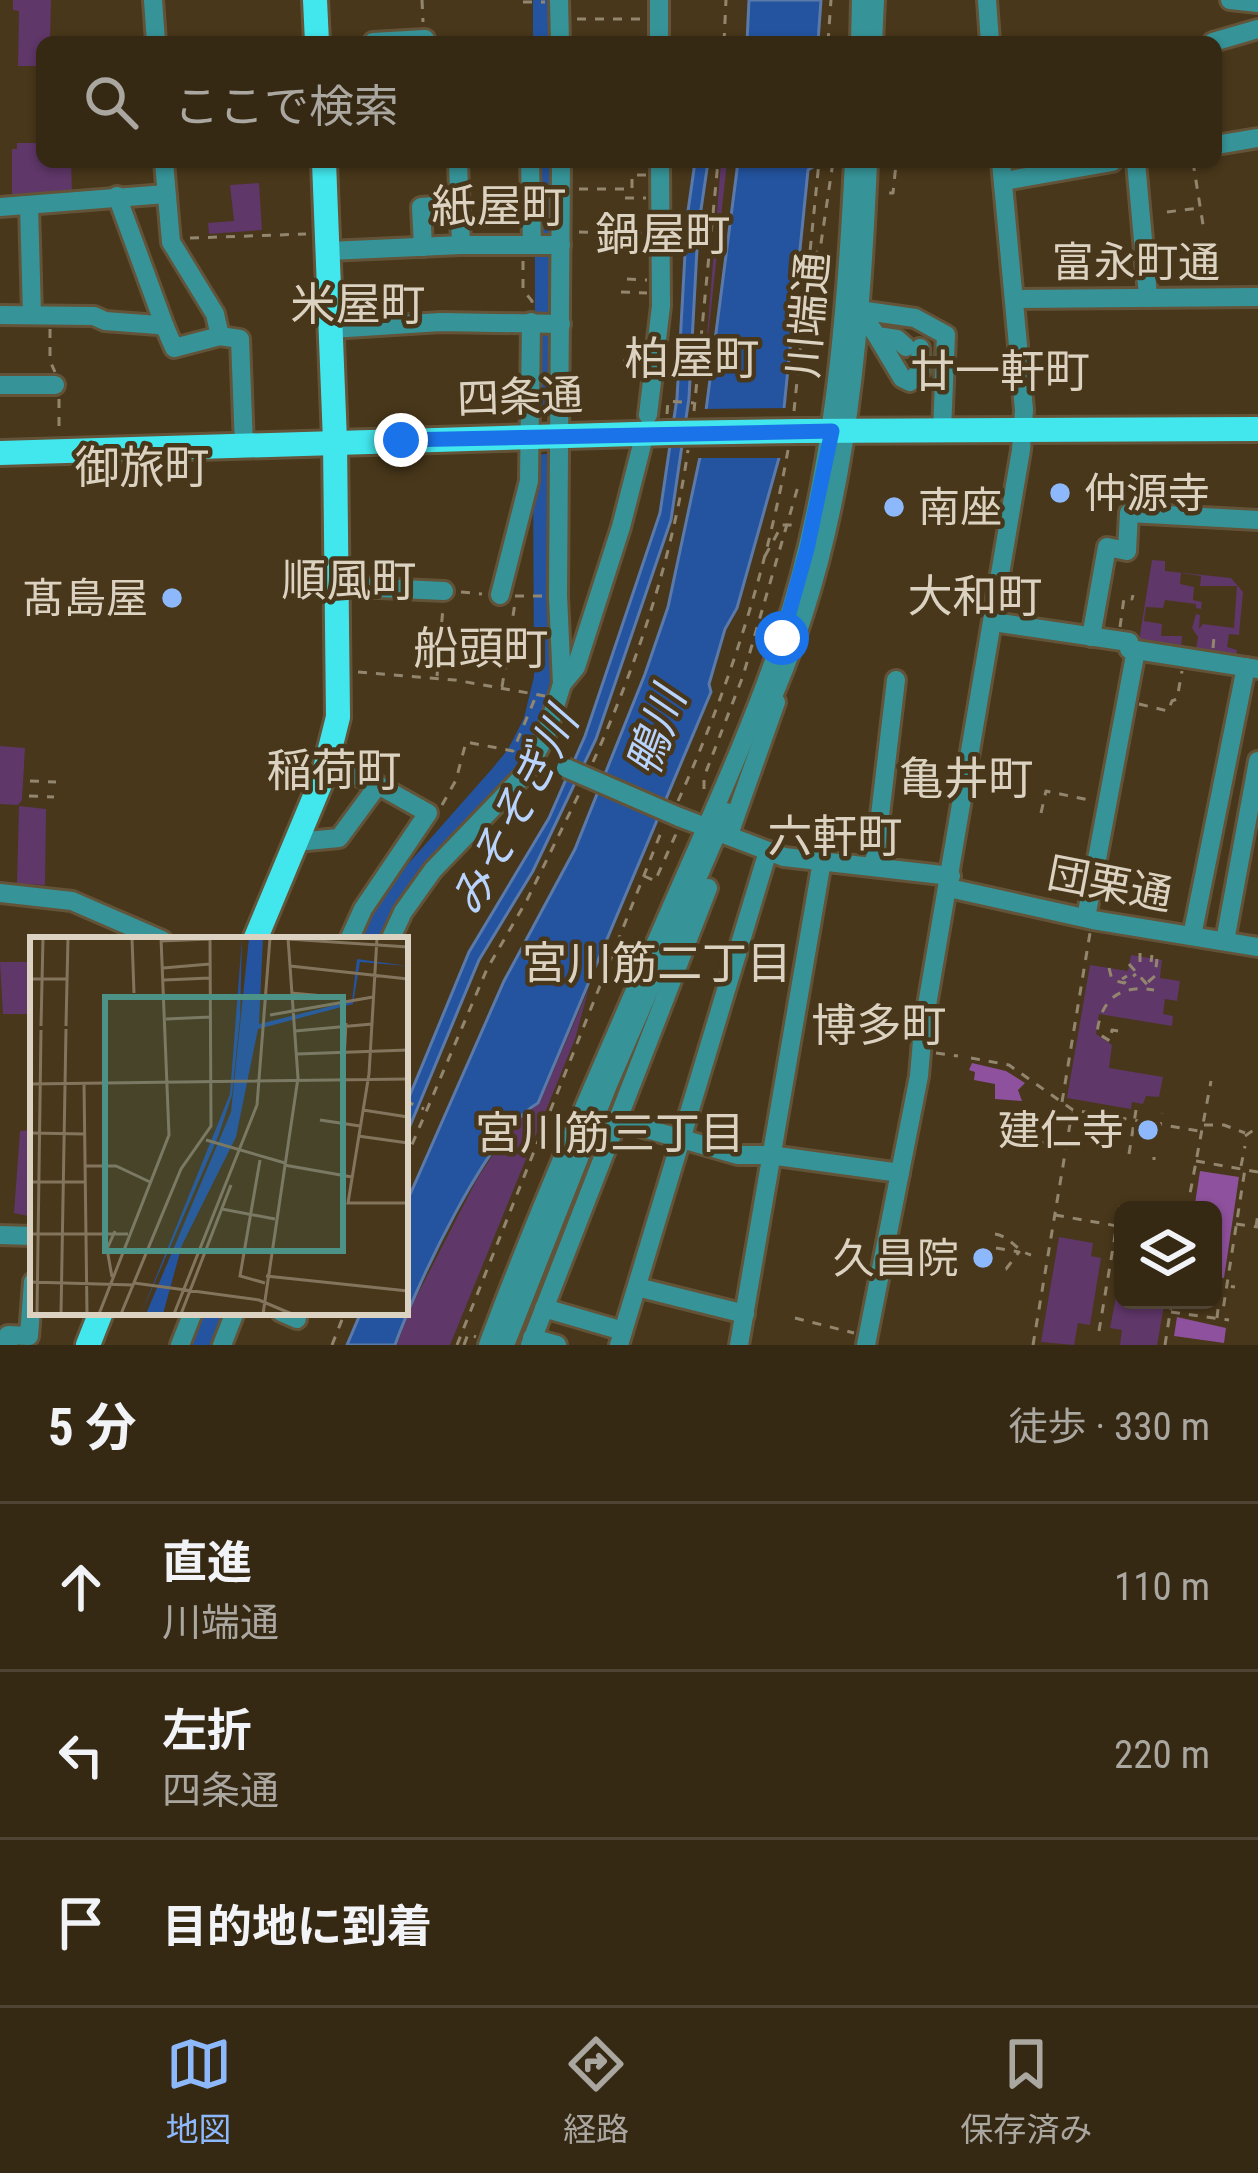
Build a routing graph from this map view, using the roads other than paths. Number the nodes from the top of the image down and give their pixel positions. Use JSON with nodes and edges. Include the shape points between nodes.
{"nodes":[{"id":1,"x":153,"y":0,"type":"edge"},
{"id":2,"x":315,"y":0,"type":"edge"},
{"id":3,"x":861,"y":0,"type":"edge"},
{"id":4,"x":875,"y":0,"type":"edge"},
{"id":5,"x":987,"y":0,"type":"edge"},
{"id":6,"x":1230,"y":0,"type":"edge"},
{"id":7,"x":549,"y":1,"type":"edge"},
{"id":8,"x":1258,"y":3,"type":"edge"},
{"id":9,"x":1258,"y":29,"type":"edge"},
{"id":10,"x":156,"y":36,"type":"edge"},
{"id":11,"x":317,"y":36,"type":"edge"},
{"id":12,"x":558,"y":36,"type":"edge"},
{"id":13,"x":860,"y":36,"type":"edge"},
{"id":14,"x":873,"y":36,"type":"edge"},
{"id":15,"x":990,"y":36,"type":"edge"},
{"id":16,"x":1222,"y":39,"type":"edge"},
{"id":17,"x":1258,"y":138,"type":"edge"},
{"id":18,"x":1222,"y":144,"type":"edge"},
{"id":19,"x":164,"y":168,"type":"edge"},
{"id":20,"x":324,"y":168,"type":"edge"},
{"id":21,"x":458,"y":168,"type":"edge"},
{"id":22,"x":531,"y":168,"type":"edge"},
{"id":23,"x":561,"y":168,"type":"edge"},
{"id":24,"x":660,"y":168,"type":"edge"},
{"id":25,"x":854,"y":168,"type":"edge"},
{"id":26,"x":868,"y":168,"type":"edge"},
{"id":27,"x":1039,"y":168,"type":"edge"},
{"id":28,"x":1137,"y":168,"type":"edge"},
{"id":29,"x":1002,"y":171,"type":"edge"},
{"id":30,"x":166,"y":194,"type":"junction"},
{"id":31,"x":117,"y":196,"type":"junction"},
{"id":32,"x":460,"y":204,"type":"junction"},
{"id":33,"x":29,"y":205,"type":"junction"},
{"id":34,"x":0,"y":208,"type":"edge"},
{"id":35,"x":319,"y":243,"type":"junction"},
{"id":36,"x":548,"y":243,"type":"junction"},
{"id":37,"x":461,"y":245,"type":"junction"},
{"id":38,"x":423,"y":247,"type":"junction"},
{"id":39,"x":1148,"y":296,"type":"junction"},
{"id":40,"x":1258,"y":297,"type":"edge"},
{"id":41,"x":1016,"y":299,"type":"junction"},
{"id":42,"x":859,"y":310,"type":"junction"},
{"id":43,"x":0,"y":315,"type":"edge"},
{"id":44,"x":41,"y":315,"type":"junction"},
{"id":45,"x":547,"y":323,"type":"junction"},
{"id":46,"x":165,"y":327,"type":"junction"},
{"id":47,"x":332,"y":329,"type":"junction"},
{"id":48,"x":220,"y":336,"type":"junction"},
{"id":49,"x":877,"y":336,"type":"junction"},
{"id":50,"x":0,"y":385,"type":"edge"},
{"id":51,"x":55,"y":385,"type":"road end"},
{"id":52,"x":664,"y":427,"type":"junction"},
{"id":53,"x":1023,"y":429,"type":"junction"},
{"id":54,"x":1258,"y":429,"type":"edge"},
{"id":55,"x":942,"y":430,"type":"junction"},
{"id":56,"x":839,"y":431,"type":"junction"},
{"id":57,"x":562,"y":435,"type":"junction"},
{"id":58,"x":529,"y":436,"type":"junction"},
{"id":59,"x":335,"y":441,"type":"junction"},
{"id":60,"x":244,"y":446,"type":"junction"},
{"id":61,"x":0,"y":453,"type":"edge"},
{"id":62,"x":1258,"y":520,"type":"edge"},
{"id":63,"x":337,"y":586,"type":"junction"},
{"id":64,"x":444,"y":591,"type":"road end"},
{"id":65,"x":508,"y":595,"type":"road end"},
{"id":66,"x":993,"y":622,"type":"junction"},
{"id":67,"x":1091,"y":637,"type":"junction"},
{"id":68,"x":1136,"y":650,"type":"junction"},
{"id":69,"x":1252,"y":668,"type":"edge"},
{"id":70,"x":896,"y":680,"type":"dead end"},
{"id":71,"x":562,"y":684,"type":"junction"},
{"id":72,"x":536,"y":754,"type":"junction"},
{"id":73,"x":1258,"y":761,"type":"edge"},
{"id":74,"x":328,"y":763,"type":"junction"},
{"id":75,"x":378,"y":785,"type":"junction"},
{"id":76,"x":1221,"y":790,"type":"junction"},
{"id":77,"x":1254,"y":798,"type":"edge"},
{"id":78,"x":718,"y":833,"type":"junction"},
{"id":79,"x":296,"y":842,"type":"junction"},
{"id":80,"x":768,"y":851,"type":"junction"},
{"id":81,"x":822,"y":861,"type":"junction"},
{"id":82,"x":874,"y":866,"type":"junction"},
{"id":83,"x":950,"y":882,"type":"junction"},
{"id":84,"x":0,"y":893,"type":"edge"},
{"id":85,"x":1089,"y":919,"type":"junction"},
{"id":86,"x":1192,"y":936,"type":"junction"},
{"id":87,"x":155,"y":937,"type":"edge"},
{"id":88,"x":256,"y":937,"type":"edge"},
{"id":89,"x":350,"y":937,"type":"edge"},
{"id":90,"x":391,"y":937,"type":"edge"},
{"id":91,"x":1225,"y":941,"type":"junction"},
{"id":92,"x":1258,"y":946,"type":"edge"},
{"id":93,"x":619,"y":1120,"type":"junction"},
{"id":94,"x":681,"y":1139,"type":"junction"},
{"id":95,"x":770,"y":1155,"type":"junction"},
{"id":96,"x":900,"y":1173,"type":"junction"},
{"id":97,"x":0,"y":1235,"type":"edge"},
{"id":98,"x":30,"y":1236,"type":"edge"},
{"id":99,"x":637,"y":1287,"type":"junction"},
{"id":100,"x":544,"y":1308,"type":"junction"},
{"id":101,"x":745,"y":1314,"type":"junction"},
{"id":102,"x":31,"y":1315,"type":"edge"},
{"id":103,"x":99,"y":1315,"type":"edge"},
{"id":104,"x":193,"y":1315,"type":"edge"},
{"id":105,"x":235,"y":1315,"type":"edge"},
{"id":106,"x":621,"y":1338,"type":"edge"},
{"id":107,"x":867,"y":1340,"type":"edge"},
{"id":108,"x":483,"y":1341,"type":"edge"},
{"id":109,"x":531,"y":1341,"type":"edge"},
{"id":110,"x":8,"y":1345,"type":"edge"},
{"id":111,"x":88,"y":1345,"type":"edge"},
{"id":112,"x":180,"y":1345,"type":"edge"},
{"id":113,"x":222,"y":1345,"type":"edge"},
{"id":114,"x":505,"y":1345,"type":"edge"},
{"id":115,"x":556,"y":1345,"type":"edge"},
{"id":116,"x":739,"y":1345,"type":"edge"}],
"edges":[{"from":1,"to":10,"type":"street"},
{"from":2,"to":11,"type":"main road"},
{"from":3,"to":13,"type":"street"},
{"from":4,"to":14,"type":"street"},
{"from":5,"to":15,"type":"street"},
{"from":6,"to":8,"type":"street"},
{"from":7,"to":12,"type":"street"},
{"from":9,"to":16,"type":"street"},
{"from":17,"to":18,"type":"street"},
{"from":19,"to":30,"type":"street"},
{"from":20,"to":35,"type":"main road"},
{"from":21,"to":32,"type":"street"},
{"from":22,"to":36,"type":"street"},
{"from":23,"to":36,"type":"street"},
{"from":24,"to":52,"type":"street"},
{"from":25,"to":56,"type":"street","name":"川端通"},
{"from":26,"to":42,"type":"street","name":"川端通"},
{"from":27,"to":29,"type":"street"},
{"from":28,"to":39,"type":"street"},
{"from":29,"to":41,"type":"street"},
{"from":30,"to":31,"type":"street"},
{"from":30,"to":48,"type":"street","via":[[170,238]]},
{"from":31,"to":33,"type":"street"},
{"from":31,"to":46,"type":"street"},
{"from":32,"to":37,"type":"street"},
{"from":32,"to":38,"type":"street","via":[[421,207]]},
{"from":33,"to":34,"type":"street"},
{"from":33,"to":44,"type":"street"},
{"from":35,"to":38,"type":"street"},
{"from":35,"to":47,"type":"main road"},
{"from":36,"to":37,"type":"street"},
{"from":36,"to":45,"type":"street"},
{"from":37,"to":38,"type":"street"},
{"from":39,"to":40,"type":"street","name":"富永町通"},
{"from":39,"to":41,"type":"street","name":"富永町通"},
{"from":41,"to":53,"type":"street"},
{"from":42,"to":49,"type":"street"},
{"from":42,"to":55,"type":"street","via":[[915,318],[946,335]]},
{"from":42,"to":56,"type":"street","name":"川端通"},
{"from":43,"to":44,"type":"street"},
{"from":44,"to":46,"type":"street"},
{"from":45,"to":47,"type":"street"},
{"from":45,"to":57,"type":"street"},
{"from":45,"to":58,"type":"street"},
{"from":46,"to":48,"type":"street","via":[[174,348]]},
{"from":47,"to":59,"type":"main road"},
{"from":48,"to":60,"type":"street","via":[[241,344]]},
{"from":49,"to":49,"type":"street","via":[[897,339],[915,359],[910,382]]},
{"from":50,"to":51,"type":"street"},
{"from":52,"to":56,"type":"main road","name":"四条通","bridge":true},
{"from":52,"to":57,"type":"main road","name":"四条通"},
{"from":52,"to":71,"type":"street","via":[[576,667]]},
{"from":53,"to":54,"type":"main road","name":"四条通"},
{"from":53,"to":55,"type":"main road","name":"四条通"},
{"from":53,"to":66,"type":"street"},
{"from":55,"to":56,"type":"main road","name":"四条通"},
{"from":56,"to":78,"type":"street","name":"川端通"},
{"from":56,"to":78,"type":"street","name":"川端通","via":[[821,559]]},
{"from":57,"to":58,"type":"main road","name":"四条通"},
{"from":57,"to":71,"type":"street"},
{"from":58,"to":59,"type":"main road","name":"四条通"},
{"from":58,"to":65,"type":"street","via":[[529,482]]},
{"from":59,"to":60,"type":"main road","name":"四条通"},
{"from":59,"to":63,"type":"main road"},
{"from":60,"to":61,"type":"main road","name":"四条通"},
{"from":62,"to":67,"type":"street","via":[[1130,513],[1126,551],[1107,547]]},
{"from":63,"to":64,"type":"street"},
{"from":63,"to":74,"type":"main road","via":[[338,717]]},
{"from":66,"to":67,"type":"street"},
{"from":66,"to":83,"type":"street"},
{"from":67,"to":68,"type":"street","via":[[1130,642]]},
{"from":68,"to":69,"type":"street"},
{"from":68,"to":85,"type":"street"},
{"from":69,"to":76,"type":"street"},
{"from":70,"to":82,"type":"street"},
{"from":71,"to":72,"type":"street"},
{"from":72,"to":78,"type":"street","name":"団栗通","bridge":true},
{"from":72,"to":90,"type":"street","via":[[433,870]]},
{"from":73,"to":77,"type":"street"},
{"from":74,"to":75,"type":"street"},
{"from":74,"to":79,"type":"main road"},
{"from":75,"to":79,"type":"street","via":[[339,838]]},
{"from":75,"to":89,"type":"street","via":[[428,813]]},
{"from":76,"to":77,"type":"street"},
{"from":76,"to":86,"type":"street"},
{"from":77,"to":91,"type":"street"},
{"from":78,"to":80,"type":"street","name":"団栗通"},
{"from":78,"to":93,"type":"street"},
{"from":78,"to":108,"type":"street","name":"川端通","via":[[596,1079]]},
{"from":78,"to":114,"type":"street","name":"川端通"},
{"from":79,"to":88,"type":"main road"},
{"from":80,"to":81,"type":"street","name":"団栗通"},
{"from":80,"to":94,"type":"street"},
{"from":81,"to":82,"type":"street","name":"団栗通"},
{"from":81,"to":95,"type":"street"},
{"from":82,"to":83,"type":"street","name":"団栗通"},
{"from":83,"to":85,"type":"street","name":"団栗通"},
{"from":83,"to":96,"type":"street"},
{"from":84,"to":87,"type":"street","via":[[72,901]]},
{"from":85,"to":86,"type":"street","name":"団栗通"},
{"from":86,"to":91,"type":"street","name":"団栗通"},
{"from":91,"to":92,"type":"street","name":"団栗通"},
{"from":93,"to":94,"type":"street"},
{"from":93,"to":100,"type":"street"},
{"from":94,"to":95,"type":"street","via":[[738,1156]]},
{"from":94,"to":99,"type":"street"},
{"from":95,"to":96,"type":"street"},
{"from":95,"to":101,"type":"street"},
{"from":96,"to":107,"type":"street"},
{"from":97,"to":98,"type":"street"},
{"from":99,"to":101,"type":"street"},
{"from":99,"to":106,"type":"street"},
{"from":100,"to":106,"type":"street"},
{"from":100,"to":109,"type":"street"},
{"from":101,"to":116,"type":"street"},
{"from":102,"to":110,"type":"street","via":[[29,1336],[8,1335]]},
{"from":103,"to":111,"type":"main road"},
{"from":104,"to":112,"type":"street"},
{"from":105,"to":113,"type":"street"},
{"from":109,"to":115,"type":"street"}]}
